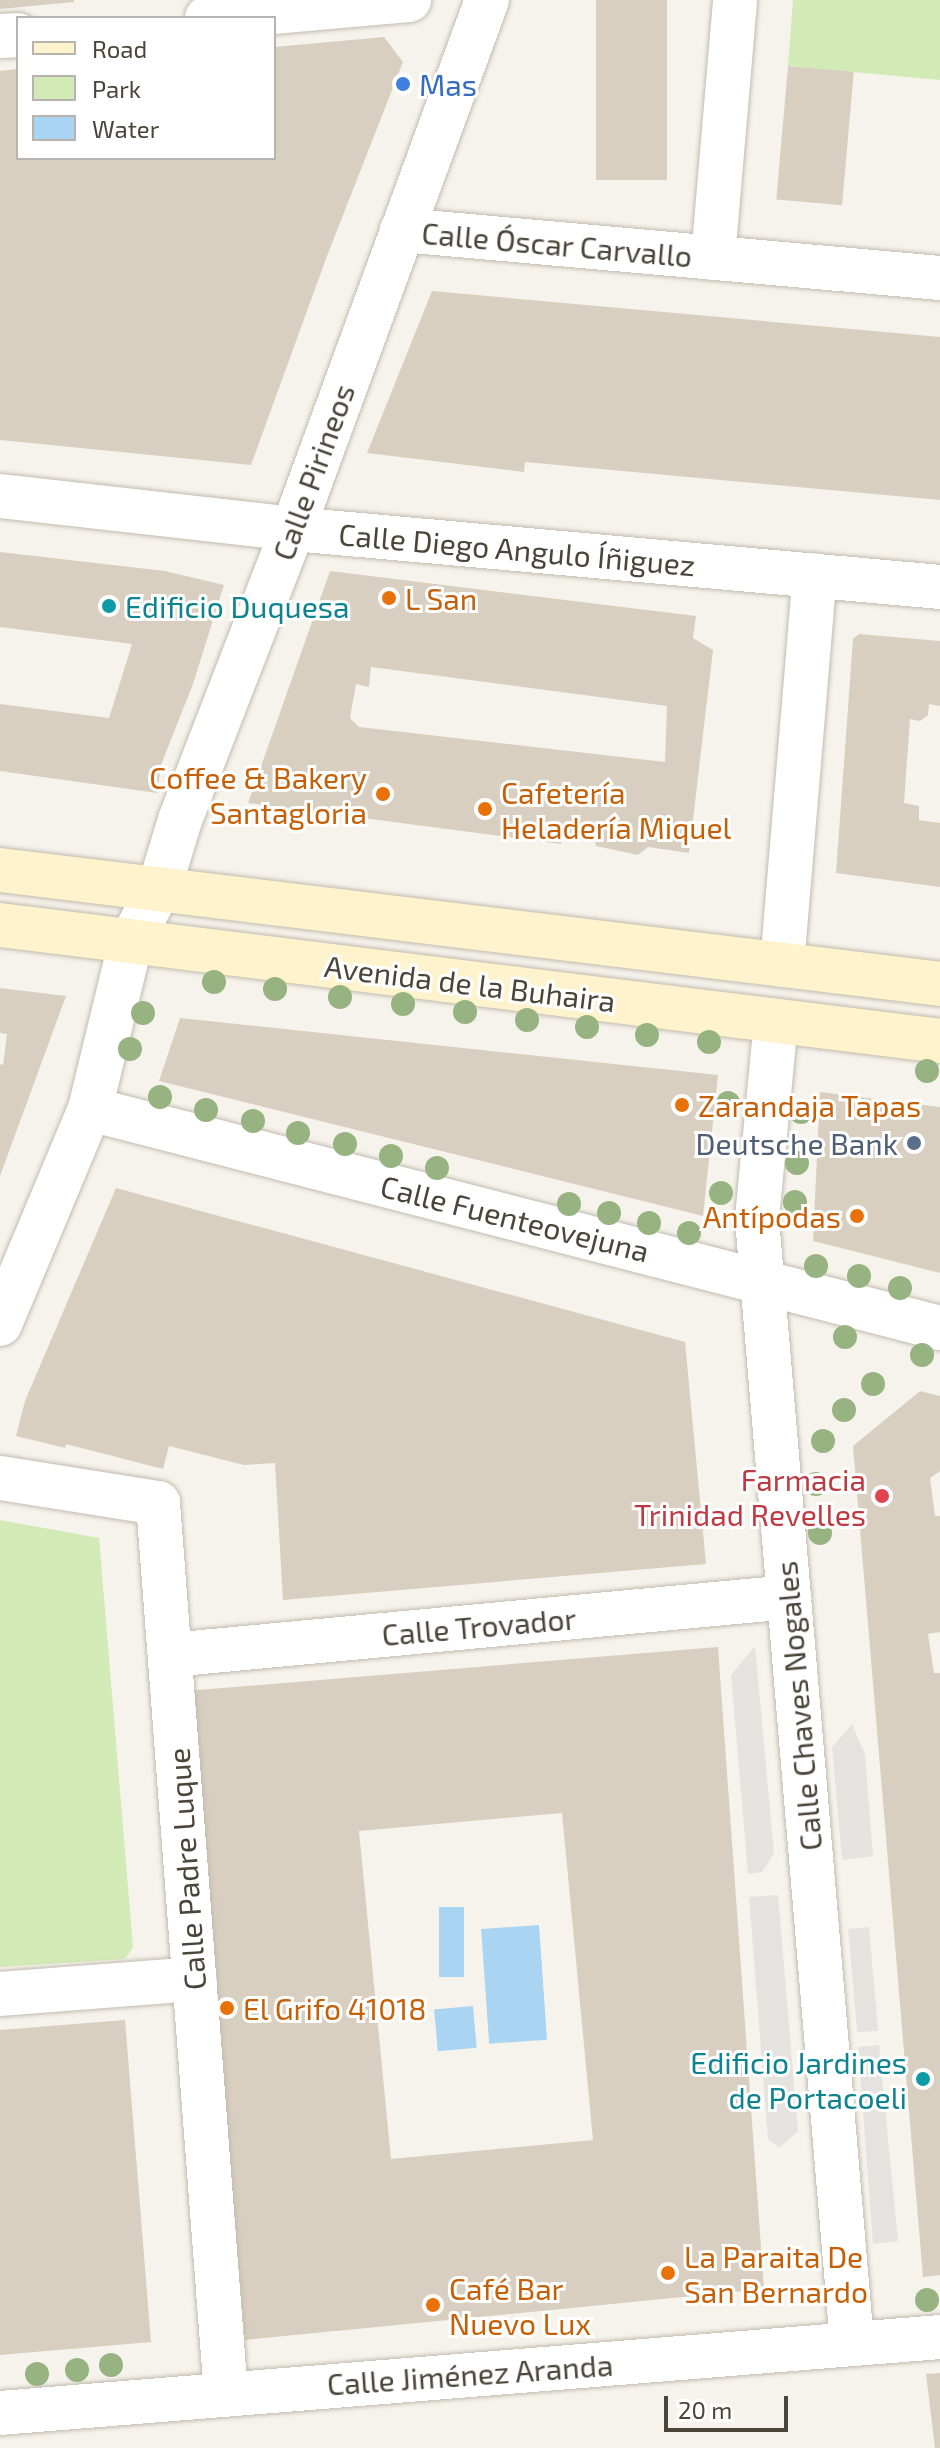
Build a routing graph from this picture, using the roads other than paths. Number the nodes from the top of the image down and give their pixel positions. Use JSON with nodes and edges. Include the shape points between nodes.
{"nodes":[{"id":1,"x":409,"y":0,"type":"edge"},
{"id":2,"x":487,"y":0,"type":"edge"},
{"id":3,"x":735,"y":0,"type":"edge"},
{"id":4,"x":229,"y":16,"type":"edge"},
{"id":5,"x":402,"y":230,"type":"junction"},
{"id":6,"x":713,"y":258,"type":"junction"},
{"id":7,"x":940,"y":278,"type":"edge"},
{"id":8,"x":0,"y":496,"type":"edge"},
{"id":9,"x":293,"y":529,"type":"junction"},
{"id":10,"x":815,"y":575,"type":"junction"},
{"id":11,"x":940,"y":587,"type":"edge"},
{"id":12,"x":0,"y":870,"type":"edge"},
{"id":13,"x":159,"y":889,"type":"junction"},
{"id":14,"x":0,"y":925,"type":"edge"},
{"id":15,"x":131,"y":941,"type":"junction"},
{"id":16,"x":782,"y":965,"type":"junction"},
{"id":17,"x":940,"y":984,"type":"edge"},
{"id":18,"x":776,"y":1021,"type":"junction"},
{"id":19,"x":940,"y":1041,"type":"edge"},
{"id":20,"x":90,"y":1109,"type":"junction"},
{"id":21,"x":762,"y":1282,"type":"junction"},
{"id":22,"x":0,"y":1324,"type":"edge"},
{"id":23,"x":940,"y":1328,"type":"edge"},
{"id":24,"x":0,"y":1478,"type":"edge"},
{"id":25,"x":789,"y":1597,"type":"junction"},
{"id":26,"x":170,"y":1655,"type":"junction"},
{"id":27,"x":194,"y":1979,"type":"junction"},
{"id":28,"x":0,"y":1994,"type":"edge"},
{"id":29,"x":940,"y":2337,"type":"edge"},
{"id":30,"x":852,"y":2344,"type":"junction"},
{"id":31,"x":226,"y":2394,"type":"junction"},
{"id":32,"x":0,"y":2413,"type":"edge"}],
"edges":[{"from":1,"to":4,"type":"street"},
{"from":2,"to":5,"type":"street","name":"Calle Pirineos"},
{"from":3,"to":6,"type":"street","name":"Calle Óscar Carvallo"},
{"from":5,"to":6,"type":"street","name":"Calle Óscar Carvallo"},
{"from":5,"to":9,"type":"street","name":"Calle Pirineos"},
{"from":6,"to":7,"type":"street","name":"Calle Óscar Carvallo"},
{"from":8,"to":9,"type":"street","name":"Calle Diego Angulo Íñiguez"},
{"from":9,"to":10,"type":"street","name":"Calle Diego Angulo Íñiguez"},
{"from":9,"to":13,"type":"street","name":"Calle Pirineos","via":[[180,820]]},
{"from":10,"to":11,"type":"street","name":"Calle Diego Angulo Íñiguez"},
{"from":10,"to":16,"type":"street"},
{"from":12,"to":13,"type":"main road","name":"Avenida de la Buhaira"},
{"from":13,"to":15,"type":"street","name":"Calle Pirineos"},
{"from":13,"to":16,"type":"main road","name":"Avenida de la Buhaira"},
{"from":14,"to":15,"type":"main road","name":"Avenida de la Buhaira"},
{"from":15,"to":18,"type":"main road","name":"Avenida de la Buhaira"},
{"from":15,"to":20,"type":"street","name":"Calle Pirineos"},
{"from":16,"to":17,"type":"main road","name":"Avenida de la Buhaira"},
{"from":18,"to":19,"type":"main road","name":"Avenida de la Buhaira"},
{"from":18,"to":21,"type":"street","name":"Calle Chaves Nogales","via":[[757,1219]]},
{"from":20,"to":21,"type":"street","name":"Calle Fuenteovejuna"},
{"from":20,"to":22,"type":"street","name":"Calle Pirineos"},
{"from":21,"to":23,"type":"street","name":"Calle Fuenteovejuna"},
{"from":21,"to":25,"type":"street","name":"Calle Chaves Nogales"},
{"from":24,"to":26,"type":"street","name":"Calle Padre Luque","via":[[158,1503]]},
{"from":25,"to":26,"type":"street","name":"Calle Trovador"},
{"from":25,"to":30,"type":"street","name":"Calle Chaves Nogales"},
{"from":26,"to":27,"type":"street","name":"Calle Padre Luque"},
{"from":27,"to":28,"type":"street"},
{"from":27,"to":31,"type":"street","name":"Calle Padre Luque"},
{"from":29,"to":30,"type":"street","name":"Calle Jiménez Aranda"},
{"from":30,"to":31,"type":"street","name":"Calle Jiménez Aranda"},
{"from":31,"to":32,"type":"street","name":"Calle Jiménez Aranda"}]}
